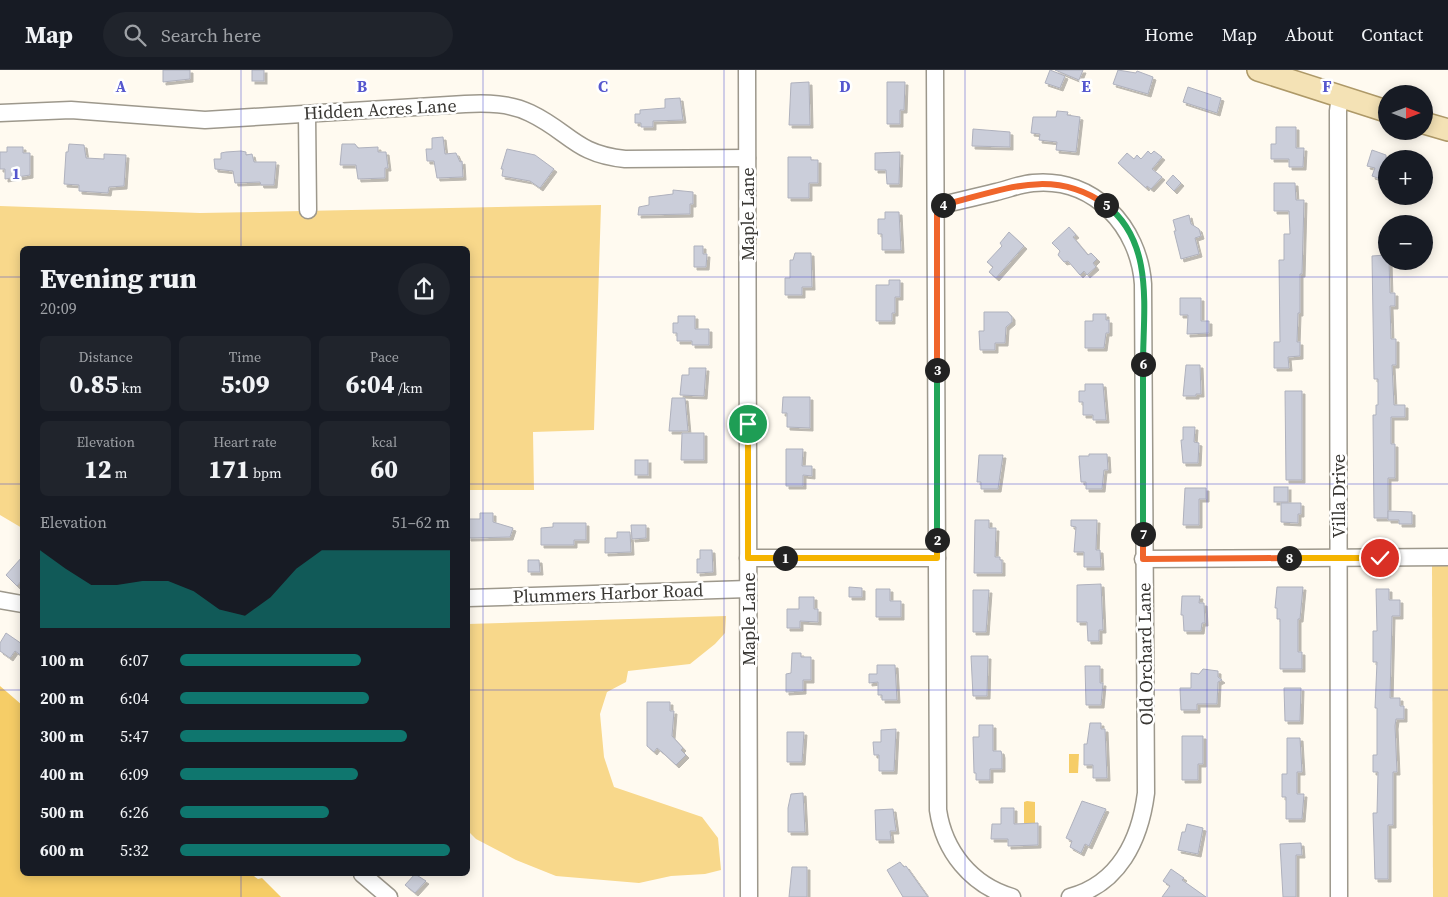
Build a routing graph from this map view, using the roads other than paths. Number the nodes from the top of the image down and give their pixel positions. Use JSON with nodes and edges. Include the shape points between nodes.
{"nodes":[{"id":1,"x":747,"y":70,"type":"edge"},
{"id":2,"x":935,"y":70,"type":"edge"},
{"id":3,"x":1258,"y":70,"type":"edge"},
{"id":4,"x":1340,"y":96,"type":"junction"},
{"id":5,"x":1378,"y":108,"type":"edge"},
{"id":6,"x":0,"y":112,"type":"edge"},
{"id":7,"x":307,"y":114,"type":"junction"},
{"id":8,"x":1433,"y":126,"type":"edge"},
{"id":9,"x":1448,"y":130,"type":"edge"},
{"id":10,"x":747,"y":158,"type":"junction"},
{"id":11,"x":937,"y":206,"type":"junction"},
{"id":12,"x":308,"y":210,"type":"dead end"},
{"id":13,"x":1448,"y":557,"type":"edge"},
{"id":14,"x":748,"y":558,"type":"junction"},
{"id":15,"x":937,"y":558,"type":"junction"},
{"id":16,"x":1338,"y":558,"type":"junction"},
{"id":17,"x":1143,"y":559,"type":"junction"},
{"id":18,"x":748,"y":589,"type":"junction"},
{"id":19,"x":470,"y":598,"type":"edge"},
{"id":20,"x":0,"y":600,"type":"edge"},
{"id":21,"x":20,"y":604,"type":"edge"},
{"id":22,"x":364,"y":876,"type":"edge"},
{"id":23,"x":390,"y":897,"type":"edge"},
{"id":24,"x":749,"y":897,"type":"edge"},
{"id":25,"x":1012,"y":897,"type":"edge"},
{"id":26,"x":1070,"y":897,"type":"edge"},
{"id":27,"x":1339,"y":897,"type":"edge"}],
"edges":[{"from":1,"to":10,"type":"street","name":"Maple Lane"},
{"from":2,"to":11,"type":"street"},
{"from":3,"to":4,"type":"main road"},
{"from":4,"to":5,"type":"main road"},
{"from":4,"to":16,"type":"street","name":"Villa Drive"},
{"from":6,"to":7,"type":"street","name":"Hidden Acres Lane","via":[[71,110],[205,120]]},
{"from":7,"to":10,"type":"street","name":"Hidden Acres Lane","via":[[498,104],[529,112],[582,148],[606,157]]},
{"from":7,"to":12,"type":"street"},
{"from":8,"to":9,"type":"main road"},
{"from":10,"to":14,"type":"street","name":"Maple Lane"},
{"from":11,"to":15,"type":"street"},
{"from":11,"to":17,"type":"street","name":"Old Orchard Lane","via":[[1025,184],[1059,184],[1101,202],[1128,231],[1140,261],[1143,284]]},
{"from":13,"to":16,"type":"street"},
{"from":14,"to":15,"type":"street"},
{"from":14,"to":18,"type":"street","name":"Maple Lane"},
{"from":15,"to":25,"type":"street","via":[[937,791],[940,821],[946,840],[964,868],[986,885]]},
{"from":16,"to":17,"type":"street"},
{"from":16,"to":27,"type":"street","name":"Villa Drive"},
{"from":17,"to":26,"type":"street","name":"Old Orchard Lane","via":[[1146,776],[1142,821],[1130,851],[1117,868],[1092,888]]},
{"from":18,"to":19,"type":"street","name":"Plummers Harbor Road"},
{"from":18,"to":24,"type":"street","name":"Maple Lane"},
{"from":20,"to":21,"type":"street"},
{"from":22,"to":23,"type":"street"}]}
